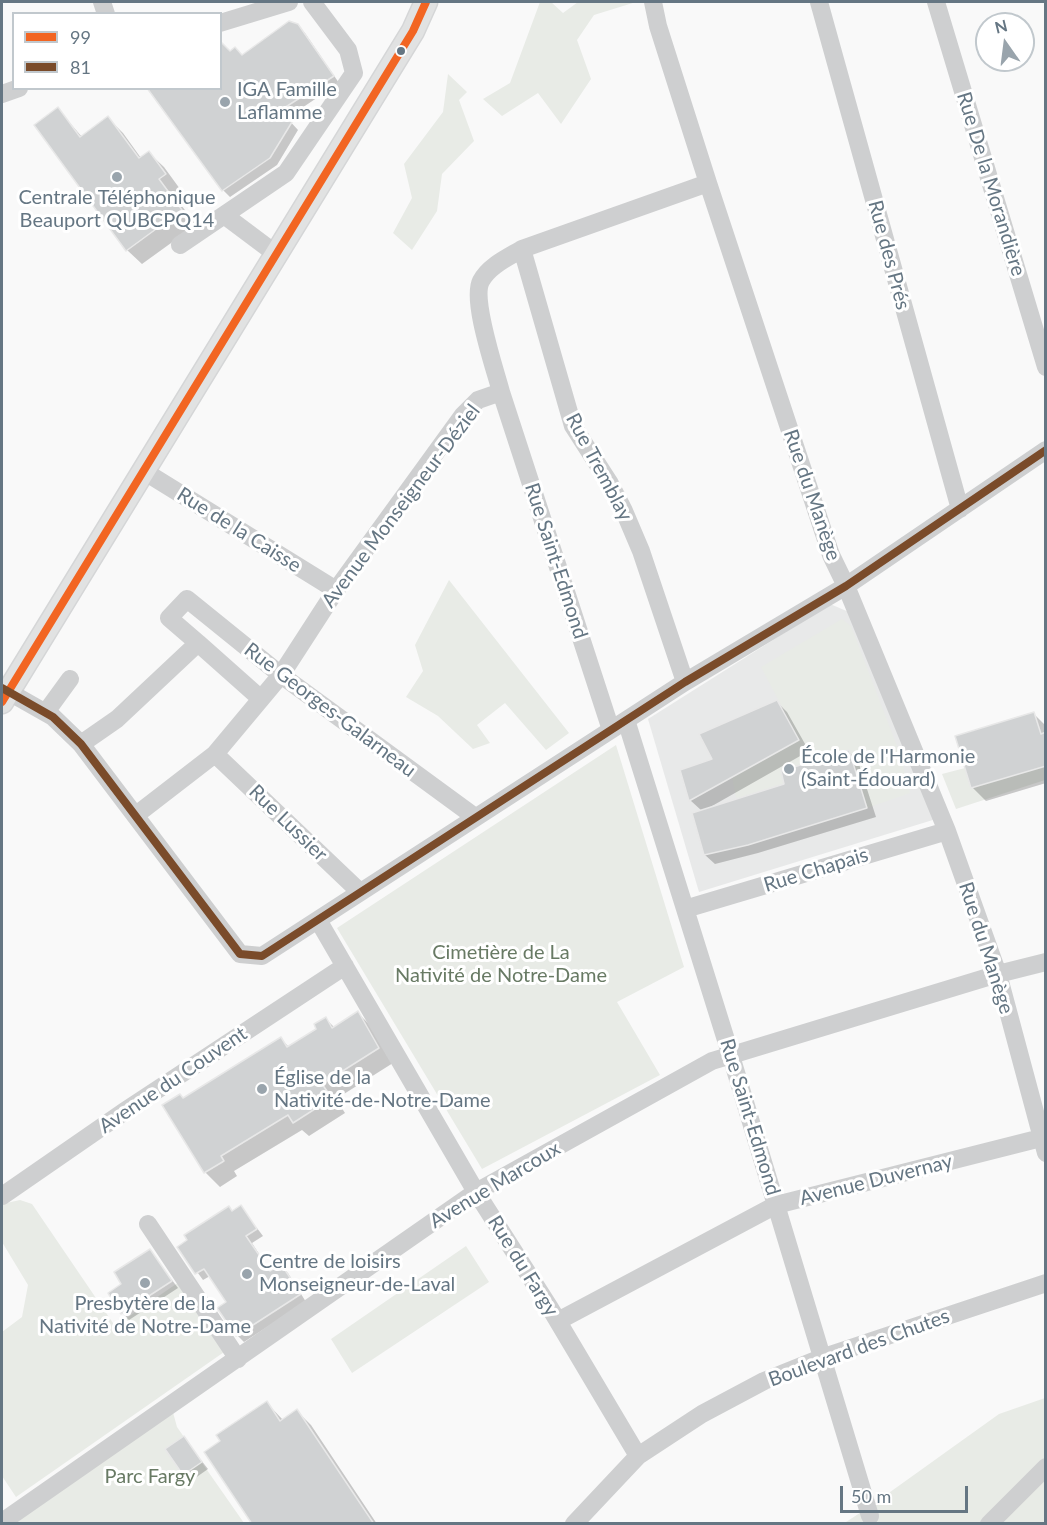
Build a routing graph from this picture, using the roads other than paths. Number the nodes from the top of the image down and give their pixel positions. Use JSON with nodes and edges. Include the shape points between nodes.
{"nodes":[{"id":1,"x":289,"y":2,"type":"edge"},
{"id":2,"x":312,"y":2,"type":"edge"},
{"id":3,"x":426,"y":2,"type":"edge"},
{"id":4,"x":653,"y":2,"type":"edge"},
{"id":5,"x":819,"y":2,"type":"edge"},
{"id":6,"x":936,"y":2,"type":"edge"},
{"id":7,"x":222,"y":22,"type":"edge"},
{"id":8,"x":354,"y":73,"type":"junction"},
{"id":9,"x":377,"y":90,"type":"junction"},
{"id":10,"x":708,"y":183,"type":"junction"},
{"id":11,"x":224,"y":215,"type":"junction"},
{"id":12,"x":180,"y":245,"type":"dead end"},
{"id":13,"x":522,"y":249,"type":"junction"},
{"id":14,"x":276,"y":254,"type":"junction"},
{"id":15,"x":1046,"y":367,"type":"edge"},
{"id":16,"x":501,"y":392,"type":"junction"},
{"id":17,"x":1046,"y":450,"type":"edge"},
{"id":18,"x":142,"y":470,"type":"junction"},
{"id":19,"x":960,"y":509,"type":"junction"},
{"id":20,"x":846,"y":586,"type":"junction"},
{"id":21,"x":336,"y":590,"type":"junction"},
{"id":22,"x":198,"y":643,"type":"junction"},
{"id":23,"x":281,"y":675,"type":"junction"},
{"id":24,"x":70,"y":679,"type":"dead end"},
{"id":25,"x":685,"y":682,"type":"junction"},
{"id":26,"x":4,"y":694,"type":"edge"},
{"id":27,"x":261,"y":699,"type":"junction"},
{"id":28,"x":46,"y":712,"type":"junction"},
{"id":29,"x":626,"y":720,"type":"junction"},
{"id":30,"x":611,"y":730,"type":"junction"},
{"id":31,"x":81,"y":744,"type":"junction"},
{"id":32,"x":215,"y":754,"type":"junction"},
{"id":33,"x":136,"y":815,"type":"junction"},
{"id":34,"x":475,"y":817,"type":"junction"},
{"id":35,"x":947,"y":831,"type":"junction"},
{"id":36,"x":360,"y":892,"type":"junction"},
{"id":37,"x":685,"y":909,"type":"junction"},
{"id":38,"x":318,"y":920,"type":"junction"},
{"id":39,"x":1046,"y":962,"type":"edge"},
{"id":40,"x":345,"y":966,"type":"junction"},
{"id":41,"x":998,"y":974,"type":"junction"},
{"id":42,"x":731,"y":1056,"type":"junction"},
{"id":43,"x":1043,"y":1145,"type":"edge"},
{"id":44,"x":476,"y":1192,"type":"junction"},
{"id":45,"x":2,"y":1196,"type":"edge"},
{"id":46,"x":776,"y":1205,"type":"junction"},
{"id":47,"x":148,"y":1224,"type":"dead end"},
{"id":48,"x":1046,"y":1283,"type":"edge"},
{"id":49,"x":558,"y":1321,"type":"junction"},
{"id":50,"x":821,"y":1358,"type":"junction"},
{"id":51,"x":237,"y":1359,"type":"junction"},
{"id":52,"x":638,"y":1456,"type":"junction"},
{"id":53,"x":1046,"y":1467,"type":"edge"},
{"id":54,"x":870,"y":1516,"type":"dead end"},
{"id":55,"x":2,"y":1522,"type":"edge"},
{"id":56,"x":574,"y":1524,"type":"edge"},
{"id":57,"x":989,"y":1524,"type":"edge"}],
"edges":[{"from":1,"to":7,"type":"street"},
{"from":2,"to":8,"type":"street","via":[[348,50]]},
{"from":3,"to":9,"type":"main road"},
{"from":4,"to":10,"type":"street","name":"Rue du Manège"},
{"from":5,"to":19,"type":"street","name":"Rue des Prés"},
{"from":6,"to":15,"type":"street","name":"Rue De la Morandière"},
{"from":8,"to":9,"type":"street"},
{"from":8,"to":11,"type":"street","via":[[286,173]]},
{"from":9,"to":14,"type":"main road"},
{"from":10,"to":13,"type":"street","name":"Avenue Monseigneur-Déziel"},
{"from":10,"to":20,"type":"street","name":"Rue du Manège","via":[[831,555]]},
{"from":11,"to":12,"type":"street"},
{"from":11,"to":14,"type":"street"},
{"from":13,"to":16,"type":"street","name":"Avenue Monseigneur-Déziel","via":[[494,265],[480,282],[478,305]]},
{"from":13,"to":25,"type":"street","name":"Rue Tremblay","via":[[573,426],[609,482],[628,521]]},
{"from":14,"to":18,"type":"main road"},
{"from":16,"to":21,"type":"street","name":"Avenue Monseigneur-Déziel","via":[[478,400],[464,415]]},
{"from":16,"to":30,"type":"street","name":"Rue Saint-Edmond"},
{"from":17,"to":19,"type":"street"},
{"from":18,"to":21,"type":"street","name":"Rue de la Caisse"},
{"from":18,"to":26,"type":"main road"},
{"from":19,"to":20,"type":"street"},
{"from":20,"to":25,"type":"street"},
{"from":20,"to":35,"type":"street","name":"Rue du Manège"},
{"from":21,"to":23,"type":"street","name":"Avenue Monseigneur-Déziel"},
{"from":22,"to":23,"type":"street","name":"Rue Georges-Galarneau","via":[[169,618],[187,599]]},
{"from":22,"to":27,"type":"street"},
{"from":22,"to":31,"type":"street","via":[[117,719]]},
{"from":23,"to":27,"type":"street","name":"Avenue Monseigneur-Déziel"},
{"from":23,"to":34,"type":"street","name":"Rue Georges-Galarneau"},
{"from":24,"to":28,"type":"street"},
{"from":25,"to":29,"type":"street"},
{"from":26,"to":28,"type":"street"},
{"from":27,"to":32,"type":"street","name":"Avenue Monseigneur-Déziel"},
{"from":28,"to":31,"type":"street"},
{"from":29,"to":30,"type":"street"},
{"from":29,"to":37,"type":"street","name":"Rue Saint-Edmond"},
{"from":30,"to":34,"type":"street"},
{"from":31,"to":33,"type":"street"},
{"from":32,"to":33,"type":"street","name":"Avenue Monseigneur-Déziel"},
{"from":32,"to":36,"type":"street","name":"Rue Lussier"},
{"from":33,"to":38,"type":"street","via":[[240,954],[262,956]]},
{"from":34,"to":36,"type":"street"},
{"from":35,"to":37,"type":"street","name":"Rue Chapais"},
{"from":35,"to":41,"type":"street","name":"Rue du Manège"},
{"from":36,"to":38,"type":"street"},
{"from":37,"to":42,"type":"street","name":"Rue Saint-Edmond"},
{"from":38,"to":40,"type":"street","name":"Rue du Fargy"},
{"from":39,"to":41,"type":"street","name":"Avenue Marcoux"},
{"from":40,"to":44,"type":"street","name":"Rue du Fargy"},
{"from":40,"to":45,"type":"street","name":"Avenue du Couvent"},
{"from":41,"to":42,"type":"street","name":"Avenue Marcoux"},
{"from":41,"to":43,"type":"street","name":"Rue du Manège"},
{"from":42,"to":44,"type":"street","name":"Avenue Marcoux","via":[[712,1061]]},
{"from":42,"to":46,"type":"street","name":"Rue Saint-Edmond"},
{"from":43,"to":46,"type":"street","name":"Avenue Duvernay"},
{"from":44,"to":49,"type":"street","name":"Rue du Fargy"},
{"from":44,"to":51,"type":"street","name":"Avenue Marcoux"},
{"from":46,"to":49,"type":"street","name":"Avenue Duvernay"},
{"from":46,"to":50,"type":"street","name":"Rue Saint-Edmond"},
{"from":47,"to":51,"type":"street"},
{"from":48,"to":50,"type":"street","name":"Boulevard des Chutes"},
{"from":49,"to":52,"type":"street","name":"Rue du Fargy"},
{"from":50,"to":52,"type":"street","name":"Boulevard des Chutes","via":[[765,1381],[702,1414]]},
{"from":50,"to":54,"type":"street","name":"Rue Saint-Edmond"},
{"from":51,"to":55,"type":"street","name":"Avenue Marcoux"},
{"from":52,"to":56,"type":"street","name":"Boulevard des Chutes"},
{"from":53,"to":57,"type":"street"}]}
